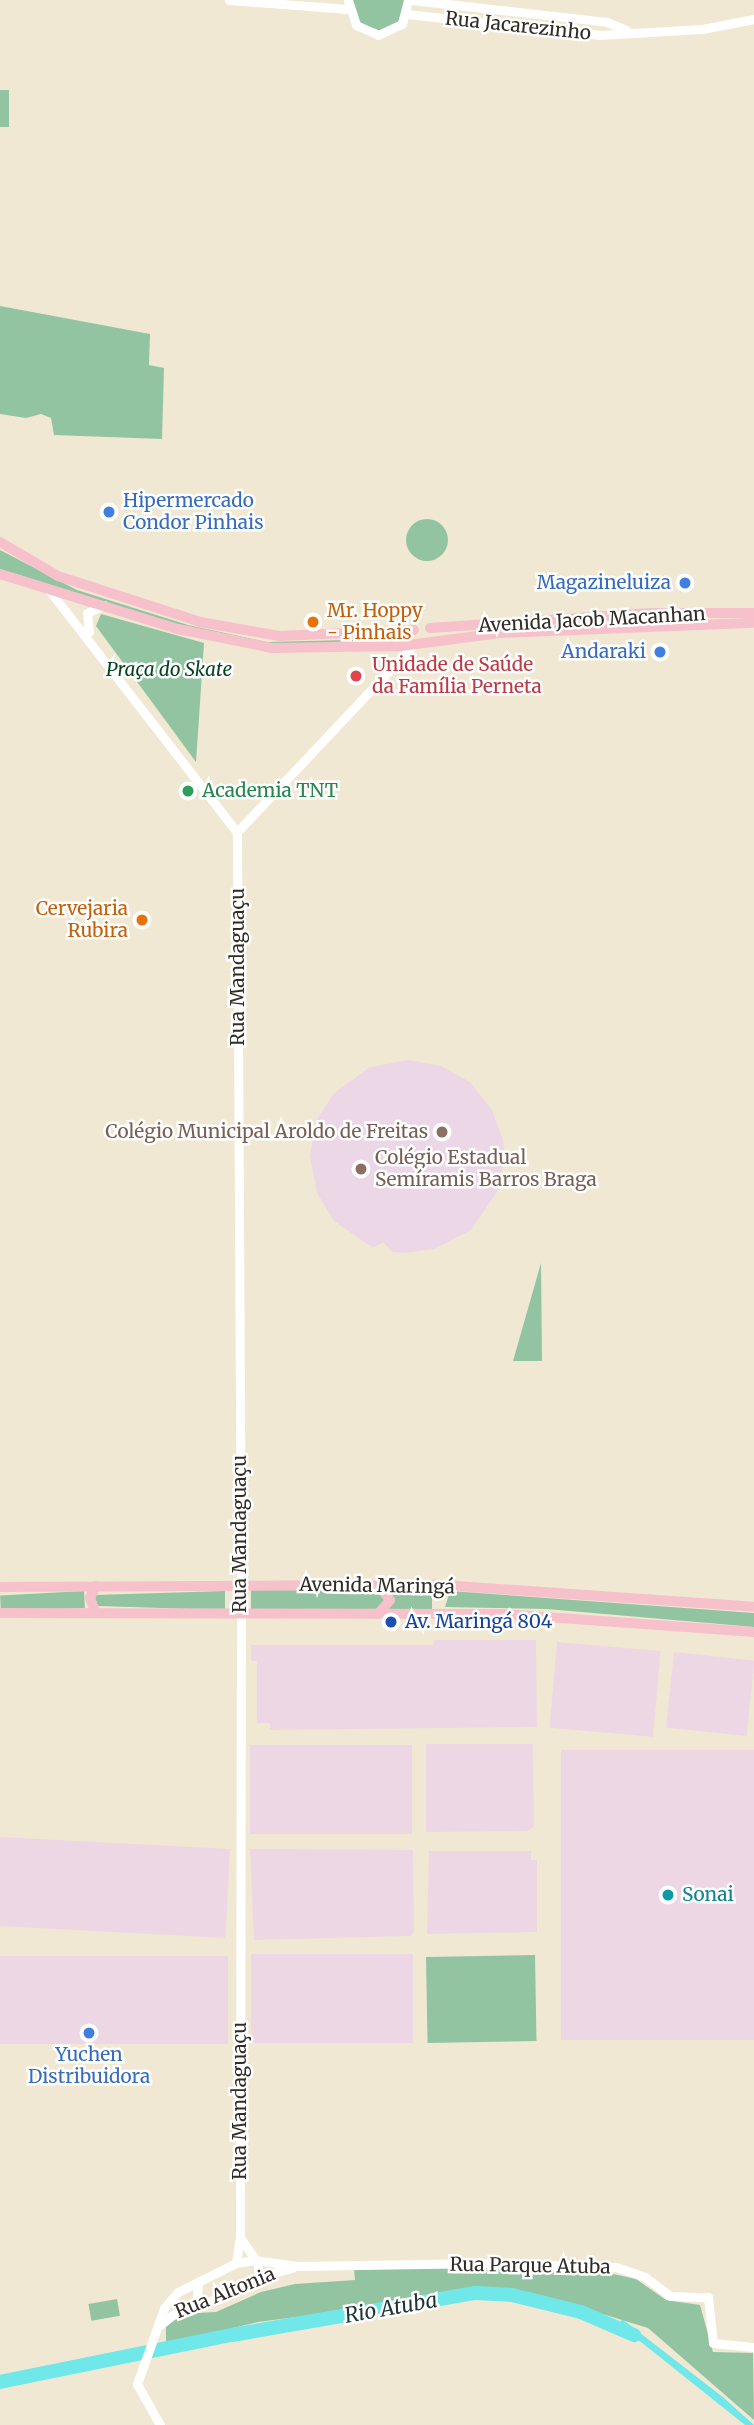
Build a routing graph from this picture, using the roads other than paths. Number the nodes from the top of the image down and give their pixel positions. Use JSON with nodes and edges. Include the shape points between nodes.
{"nodes":[{"id":1,"x":229,"y":0,"type":"edge"},
{"id":2,"x":410,"y":0,"type":"edge"},
{"id":3,"x":348,"y":5,"type":"edge"},
{"id":4,"x":407,"y":13,"type":"junction"},
{"id":5,"x":754,"y":19,"type":"edge"},
{"id":6,"x":628,"y":30,"type":"junction"},
{"id":7,"x":0,"y":542,"type":"edge"},
{"id":8,"x":0,"y":575,"type":"edge"},
{"id":9,"x":48,"y":589,"type":"junction"},
{"id":10,"x":104,"y":605,"type":"junction"},
{"id":11,"x":754,"y":613,"type":"edge"},
{"id":12,"x":754,"y":624,"type":"edge"},
{"id":13,"x":389,"y":630,"type":"junction"},
{"id":14,"x":414,"y":630,"type":"junction"},
{"id":15,"x":431,"y":634,"type":"junction"},
{"id":16,"x":417,"y":642,"type":"junction"},
{"id":17,"x":94,"y":643,"type":"junction"},
{"id":18,"x":388,"y":645,"type":"junction"},
{"id":19,"x":237,"y":832,"type":"junction"},
{"id":20,"x":241,"y":1585,"type":"junction"},
{"id":21,"x":377,"y":1585,"type":"junction"},
{"id":22,"x":96,"y":1586,"type":"junction"},
{"id":23,"x":0,"y":1587,"type":"edge"},
{"id":24,"x":754,"y":1607,"type":"edge"},
{"id":25,"x":0,"y":1613,"type":"edge"},
{"id":26,"x":96,"y":1613,"type":"junction"},
{"id":27,"x":241,"y":1615,"type":"junction"},
{"id":28,"x":376,"y":1615,"type":"junction"},
{"id":29,"x":754,"y":1632,"type":"edge"},
{"id":30,"x":240,"y":2237,"type":"junction"},
{"id":31,"x":254,"y":2260,"type":"junction"},
{"id":32,"x":236,"y":2263,"type":"junction"},
{"id":33,"x":297,"y":2266,"type":"junction"},
{"id":34,"x":258,"y":2277,"type":"junction"},
{"id":35,"x":198,"y":2281,"type":"junction"},
{"id":36,"x":205,"y":2304,"type":"junction"},
{"id":37,"x":156,"y":2329,"type":"junction"},
{"id":38,"x":754,"y":2347,"type":"edge"},
{"id":39,"x":160,"y":2425,"type":"edge"}],
"edges":[{"from":1,"to":3,"type":"street"},
{"from":2,"to":4,"type":"street"},
{"from":2,"to":6,"type":"street","name":"Rua Jacarezinho","via":[[607,22]]},
{"from":3,"to":4,"type":"street","via":[[359,28],[378,35],[397,29]]},
{"from":4,"to":6,"type":"street","name":"Rua Jacarezinho","via":[[598,35]]},
{"from":5,"to":6,"type":"street","name":"Rua Jacarezinho","via":[[702,29]]},
{"from":7,"to":13,"type":"main road","via":[[58,576],[200,622],[279,636]]},
{"from":8,"to":9,"type":"main road"},
{"from":9,"to":10,"type":"main road"},
{"from":9,"to":17,"type":"street"},
{"from":10,"to":17,"type":"street","via":[[85,618]]},
{"from":10,"to":18,"type":"main road","via":[[248,645],[286,649]]},
{"from":11,"to":15,"type":"main road","name":"Avenida Jacob Macanhan","via":[[650,613]]},
{"from":12,"to":15,"type":"main road","name":"Avenida Jacob Macanhan"},
{"from":13,"to":14,"type":"main road"},
{"from":13,"to":18,"type":"main road"},
{"from":14,"to":15,"type":"main road","via":[[423,625]]},
{"from":14,"to":16,"type":"main road"},
{"from":15,"to":16,"type":"main road"},
{"from":16,"to":18,"type":"main road"},
{"from":16,"to":19,"type":"street"},
{"from":17,"to":19,"type":"street"},
{"from":19,"to":20,"type":"street","name":"Rua Mandaguaçu"},
{"from":20,"to":21,"type":"main road","name":"Avenida Maringá"},
{"from":20,"to":22,"type":"main road","name":"Avenida Maringá"},
{"from":20,"to":27,"type":"street","name":"Rua Mandaguaçu"},
{"from":21,"to":24,"type":"main road","name":"Avenida Maringá","via":[[543,1591]]},
{"from":21,"to":28,"type":"main road","via":[[387,1590],[390,1600],[386,1611]]},
{"from":22,"to":23,"type":"main road","name":"Avenida Maringá"},
{"from":22,"to":26,"type":"main road","via":[[90,1601]]},
{"from":25,"to":26,"type":"main road","name":"Avenida Maringá"},
{"from":26,"to":27,"type":"main road","name":"Avenida Maringá"},
{"from":27,"to":28,"type":"main road","name":"Avenida Maringá"},
{"from":27,"to":30,"type":"street","name":"Rua Mandaguaçu"},
{"from":28,"to":29,"type":"main road","name":"Avenida Maringá","via":[[536,1615]]},
{"from":30,"to":31,"type":"street"},
{"from":30,"to":32,"type":"street","name":"Rua Mandaguaçu"},
{"from":31,"to":32,"type":"street","name":"Rua Altonia"},
{"from":31,"to":33,"type":"street","name":"Rua Altonia"},
{"from":31,"to":34,"type":"street"},
{"from":32,"to":35,"type":"street","name":"Rua Altonia"},
{"from":33,"to":34,"type":"street","name":"Rua Altonia"},
{"from":33,"to":38,"type":"street","name":"Rua Parque Atuba","via":[[488,2263],[616,2267],[645,2277],[670,2296],[708,2297],[713,2343]]},
{"from":34,"to":36,"type":"street","name":"Rua Altonia"},
{"from":35,"to":36,"type":"street","via":[[197,2293]]},
{"from":35,"to":37,"type":"street","name":"Rua Altonia","via":[[168,2302]]},
{"from":36,"to":37,"type":"street","name":"Rua Altonia","via":[[176,2310]]},
{"from":37,"to":39,"type":"street","via":[[137,2384]]}]}
